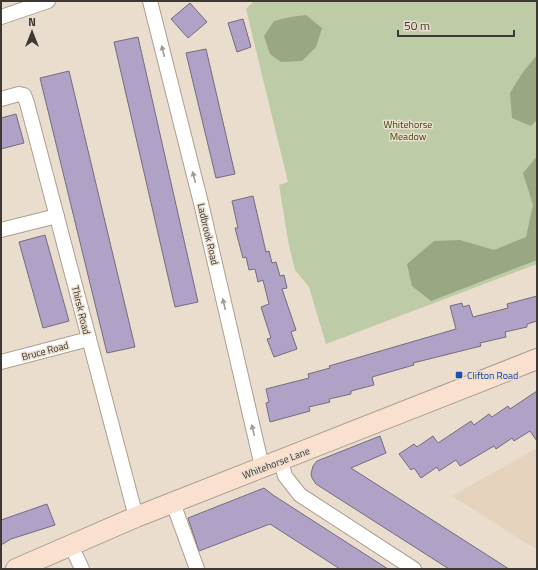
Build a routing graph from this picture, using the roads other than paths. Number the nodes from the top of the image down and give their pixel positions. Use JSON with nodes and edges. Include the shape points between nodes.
{"nodes":[{"id":1,"x":48,"y":1,"type":"edge"},
{"id":2,"x":150,"y":1,"type":"edge"},
{"id":3,"x":1,"y":17,"type":"edge"},
{"id":4,"x":1,"y":99,"type":"edge"},
{"id":5,"x":57,"y":216,"type":"junction"},
{"id":6,"x":1,"y":230,"type":"edge"},
{"id":7,"x":89,"y":339,"type":"junction"},
{"id":8,"x":537,"y":359,"type":"edge"},
{"id":9,"x":1,"y":362,"type":"edge"},
{"id":10,"x":272,"y":464,"type":"junction"},
{"id":11,"x":173,"y":503,"type":"junction"},
{"id":12,"x":136,"y":517,"type":"junction"},
{"id":13,"x":71,"y":545,"type":"junction"},
{"id":14,"x":16,"y":569,"type":"edge"},
{"id":15,"x":82,"y":569,"type":"edge"},
{"id":16,"x":197,"y":569,"type":"edge"},
{"id":17,"x":414,"y":569,"type":"edge"}],
"edges":[{"from":1,"to":3,"type":"street"},
{"from":10,"to":2,"type":"street","name":"Ladbrook Road","one_way":true,"via":[[260,458],[201,203]]},
{"from":4,"to":5,"type":"street","name":"Thirsk Road","via":[[24,95]]},
{"from":5,"to":6,"type":"street"},
{"from":5,"to":7,"type":"street","name":"Thirsk Road"},
{"from":7,"to":9,"type":"street","name":"Bruce Road"},
{"from":7,"to":12,"type":"street","name":"Thirsk Road"},
{"from":8,"to":10,"type":"main road","name":"Whitehorse Lane"},
{"from":10,"to":11,"type":"main road","name":"Whitehorse Lane"},
{"from":10,"to":17,"type":"street","via":[[300,495]]},
{"from":11,"to":12,"type":"main road","name":"Whitehorse Lane"},
{"from":11,"to":16,"type":"street"},
{"from":12,"to":13,"type":"main road","name":"Whitehorse Lane"},
{"from":13,"to":14,"type":"main road","name":"Whitehorse Lane"},
{"from":13,"to":15,"type":"street"}]}
